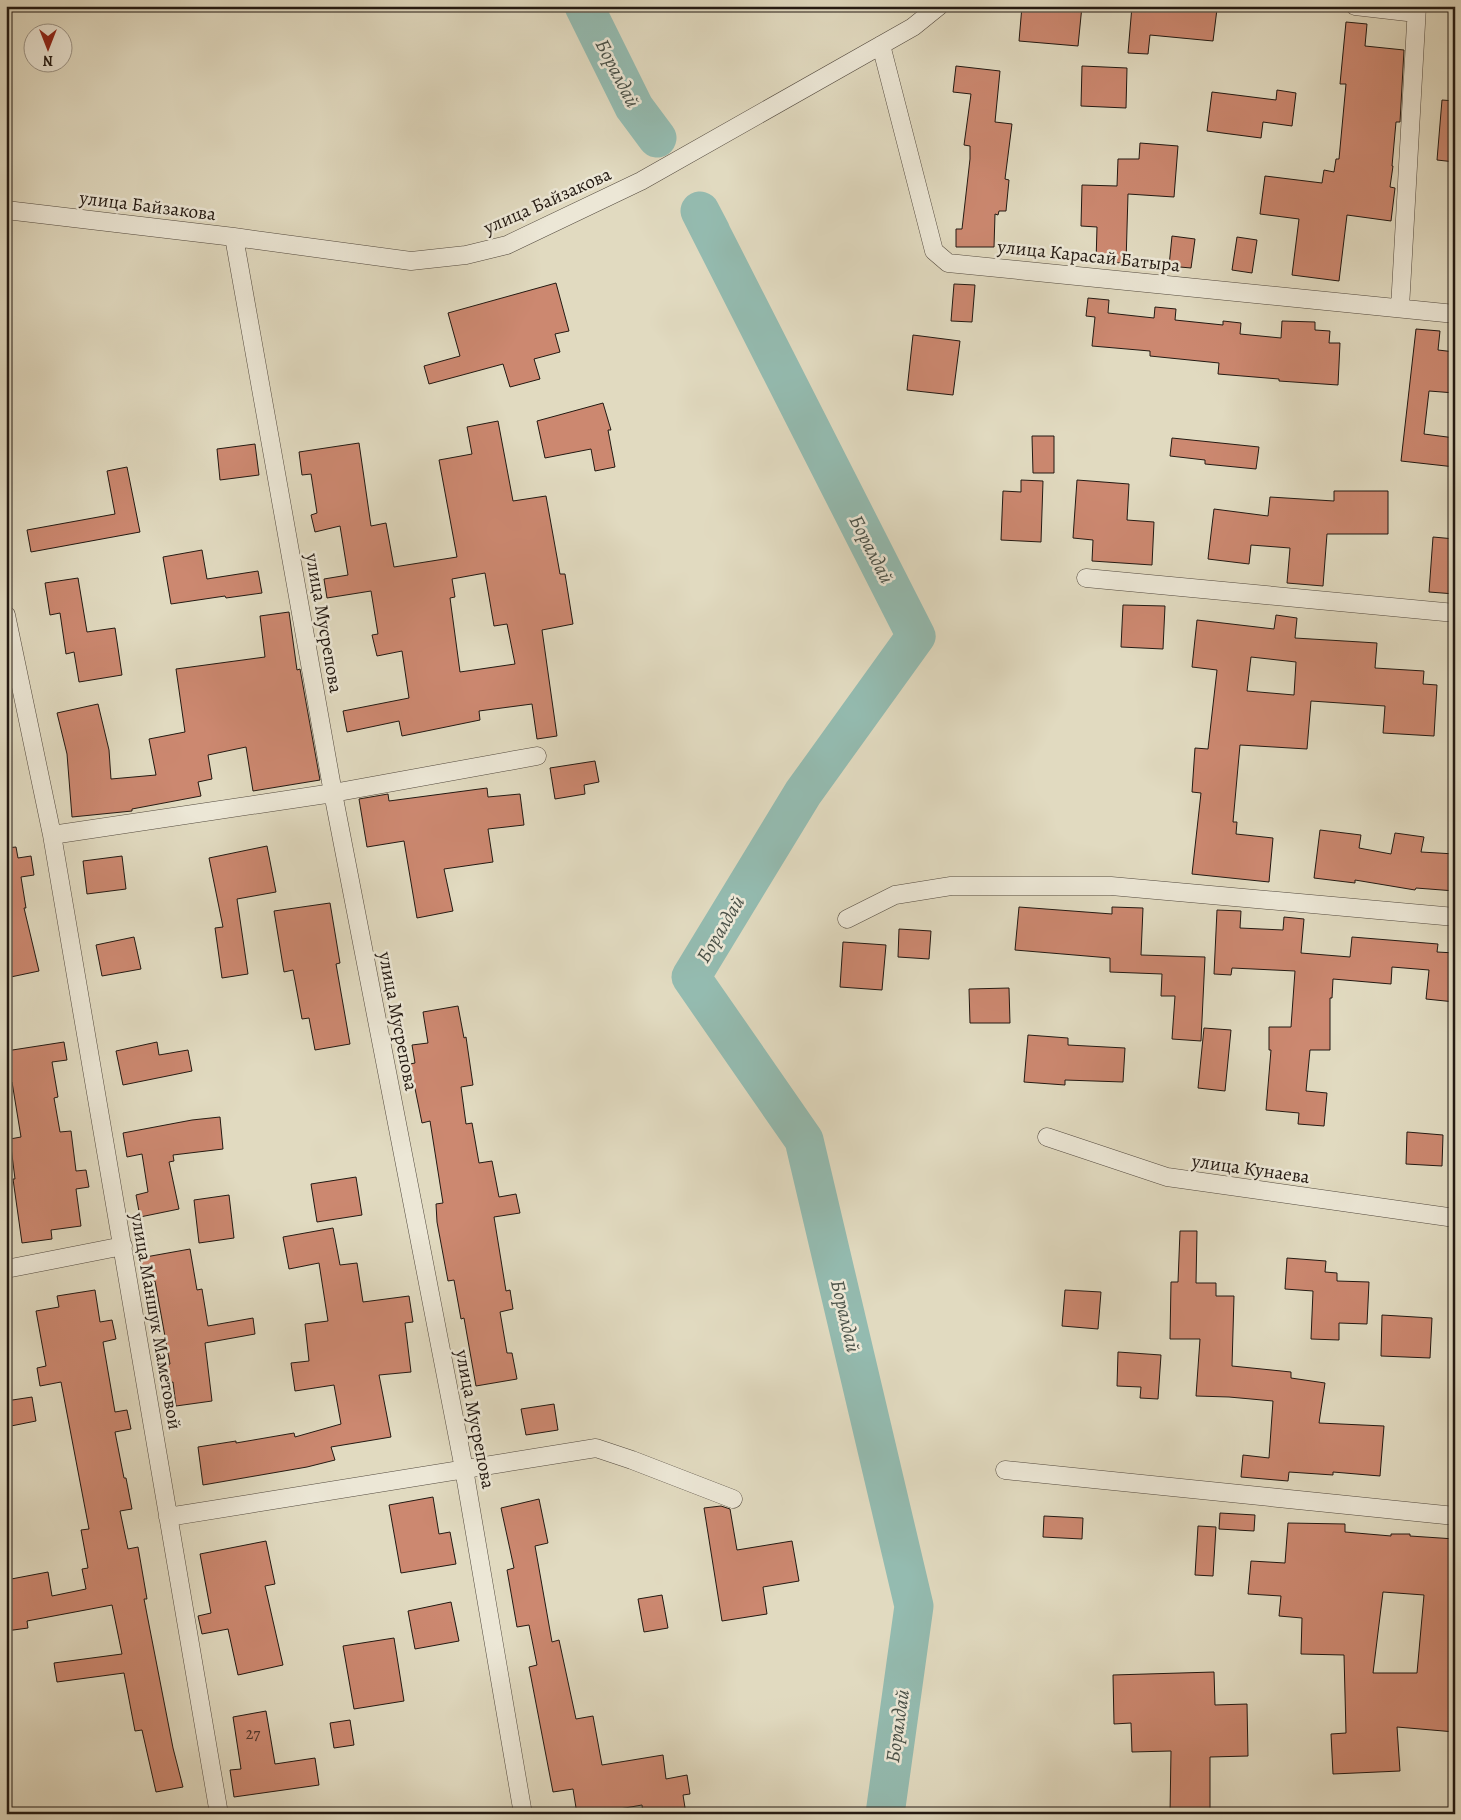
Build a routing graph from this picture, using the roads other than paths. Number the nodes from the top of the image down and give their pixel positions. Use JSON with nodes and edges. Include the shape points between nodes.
{"nodes":[{"id":1,"x":939,"y":6,"type":"edge"},
{"id":2,"x":1355,"y":6,"type":"edge"},
{"id":3,"x":1416,"y":10,"type":"edge"},
{"id":4,"x":881,"y":45,"type":"junction"},
{"id":5,"x":6,"y":210,"type":"edge"},
{"id":6,"x":234,"y":237,"type":"junction"},
{"id":7,"x":1400,"y":308,"type":"junction"},
{"id":8,"x":1455,"y":314,"type":"edge"},
{"id":9,"x":1086,"y":578,"type":"dead end"},
{"id":10,"x":1455,"y":613,"type":"edge"},
{"id":11,"x":6,"y":615,"type":"edge"},
{"id":12,"x":537,"y":756,"type":"dead end"},
{"id":13,"x":334,"y":793,"type":"junction"},
{"id":14,"x":52,"y":835,"type":"junction"},
{"id":15,"x":1455,"y":916,"type":"edge"},
{"id":16,"x":847,"y":918,"type":"dead end"},
{"id":17,"x":1047,"y":1138,"type":"dead end"},
{"id":18,"x":1455,"y":1218,"type":"edge"},
{"id":19,"x":123,"y":1246,"type":"junction"},
{"id":20,"x":6,"y":1270,"type":"edge"},
{"id":21,"x":464,"y":1469,"type":"junction"},
{"id":22,"x":1005,"y":1470,"type":"dead end"},
{"id":23,"x":733,"y":1499,"type":"dead end"},
{"id":24,"x":1455,"y":1516,"type":"edge"},
{"id":25,"x":168,"y":1517,"type":"junction"},
{"id":26,"x":219,"y":1814,"type":"edge"},
{"id":27,"x":523,"y":1814,"type":"edge"}],
"edges":[{"from":1,"to":4,"type":"street","name":"улица Байзакова","via":[[913,27]]},
{"from":2,"to":3,"type":"street"},
{"from":3,"to":7,"type":"street"},
{"from":4,"to":6,"type":"street","name":"улица Байзакова","via":[[641,181],[508,245],[466,255],[410,261]]},
{"from":4,"to":7,"type":"street","name":"улица Карасай Батыра","via":[[934,251],[948,263]]},
{"from":5,"to":6,"type":"street","name":"улица Байзакова"},
{"from":6,"to":13,"type":"street","name":"улица Мусрепова"},
{"from":7,"to":8,"type":"street","name":"улица Карасай Батыра"},
{"from":9,"to":10,"type":"street"},
{"from":11,"to":14,"type":"street","name":"улица Маншук Маметовой"},
{"from":12,"to":13,"type":"street"},
{"from":13,"to":14,"type":"street"},
{"from":13,"to":21,"type":"street","name":"улица Мусрепова"},
{"from":14,"to":19,"type":"street","name":"улица Маншук Маметовой"},
{"from":15,"to":16,"type":"street","via":[[1111,886],[951,886],[895,895]]},
{"from":17,"to":18,"type":"street","name":"улица Кунаева","via":[[1167,1177]]},
{"from":19,"to":20,"type":"street"},
{"from":19,"to":25,"type":"street","name":"улица Маншук Маметовой"},
{"from":21,"to":23,"type":"street","via":[[596,1448]]},
{"from":21,"to":25,"type":"street"},
{"from":21,"to":27,"type":"street","name":"улица Мусрепова"},
{"from":22,"to":24,"type":"street"},
{"from":25,"to":26,"type":"street","name":"улица Маншук Маметовой"}]}
